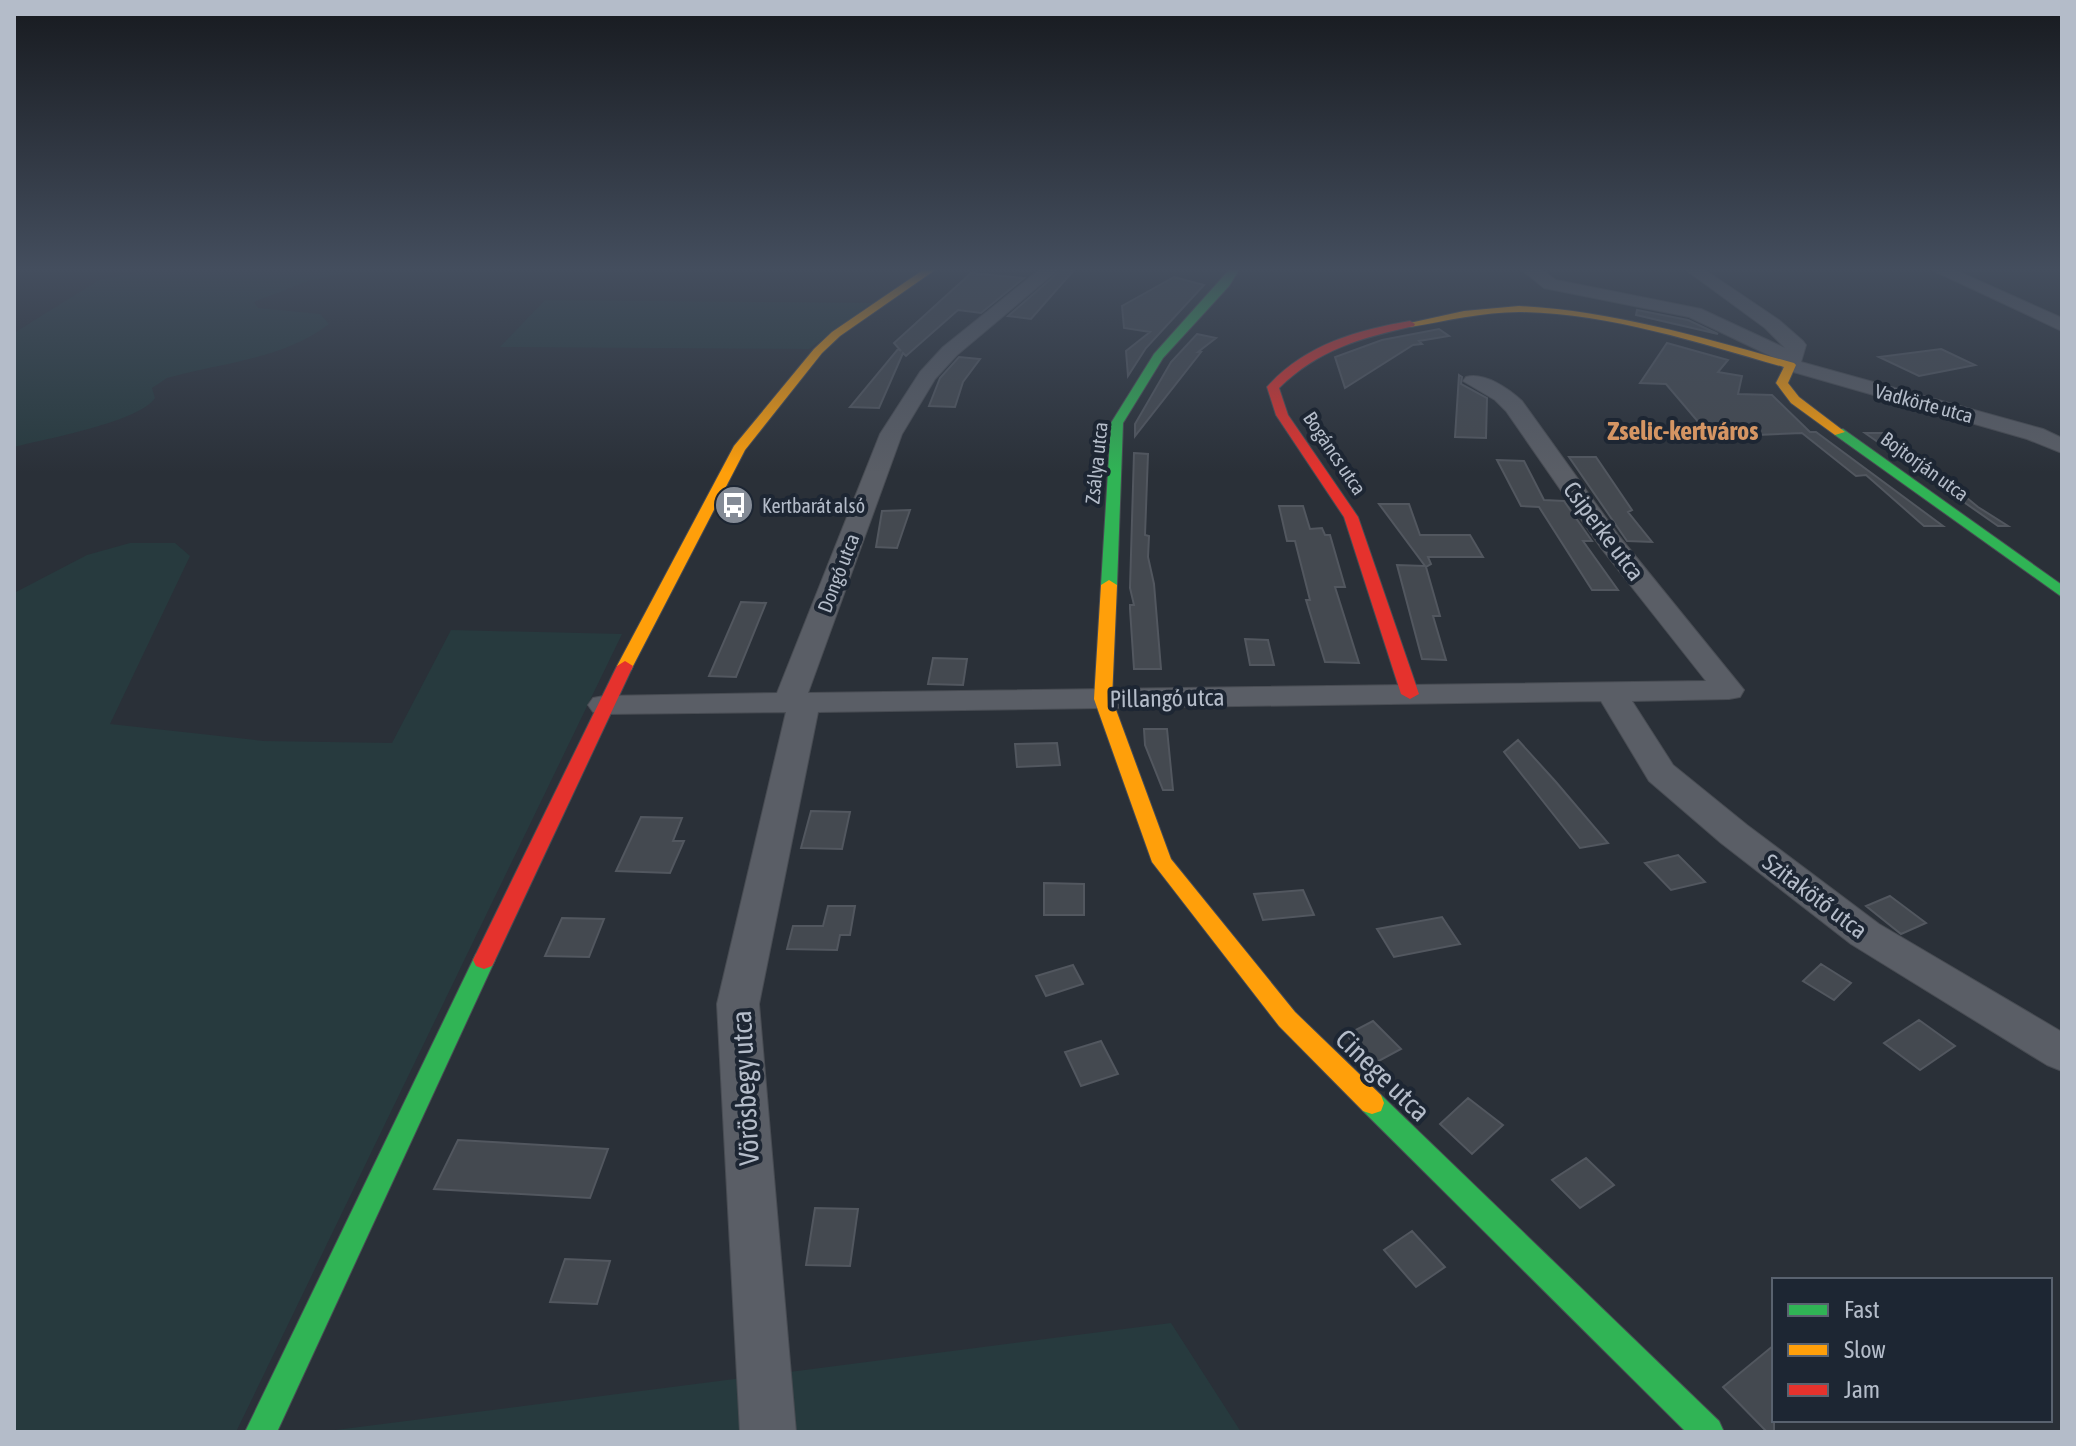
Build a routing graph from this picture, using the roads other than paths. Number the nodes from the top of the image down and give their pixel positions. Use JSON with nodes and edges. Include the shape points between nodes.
{"nodes":[{"id":1,"x":832,"y":337,"type":"edge"},
{"id":2,"x":967,"y":337,"type":"edge"},
{"id":3,"x":1175,"y":337,"type":"edge"},
{"id":4,"x":1346,"y":337,"type":"edge"},
{"id":5,"x":1684,"y":337,"type":"edge"},
{"id":6,"x":1743,"y":337,"type":"edge"},
{"id":7,"x":1789,"y":337,"type":"edge"},
{"id":8,"x":1791,"y":361,"type":"junction"},
{"id":9,"x":1473,"y":381,"type":"dead end"},
{"id":10,"x":2062,"y":446,"type":"edge"},
{"id":11,"x":2062,"y":592,"type":"edge"},
{"id":12,"x":1729,"y":690,"type":"joint"},
{"id":13,"x":1611,"y":692,"type":"junction"},
{"id":14,"x":1410,"y":694,"type":"junction"},
{"id":15,"x":1103,"y":699,"type":"junction"},
{"id":16,"x":796,"y":703,"type":"junction"},
{"id":17,"x":604,"y":705,"type":"junction"},
{"id":18,"x":2062,"y":1053,"type":"edge"},
{"id":19,"x":261,"y":1432,"type":"edge"},
{"id":20,"x":768,"y":1432,"type":"edge"},
{"id":21,"x":1708,"y":1432,"type":"edge"}],
"edges":[{"from":1,"to":17,"type":"street","via":[[739,449]]},
{"from":2,"to":16,"type":"street","name":"Dongó utca","via":[[927,376],[891,434]]},
{"from":3,"to":15,"type":"street","name":"Zsálya utca","via":[[1117,423]]},
{"from":4,"to":14,"type":"street","name":"Bogáncs utca","via":[[1296,361],[1273,387],[1282,415],[1351,517]]},
{"from":5,"to":8,"type":"street","name":"Bogáncs utca"},
{"from":6,"to":8,"type":"street","name":"Vadkörte utca"},
{"from":7,"to":8,"type":"street","via":[[1796,345]]},
{"from":8,"to":10,"type":"street","name":"Vadkörte utca"},
{"from":8,"to":11,"type":"street","name":"Bojtorján utca","via":[[1782,383],[1795,400]]},
{"from":9,"to":12,"type":"street","name":"Csiperke utca","via":[[1514,406],[1610,542]]},
{"from":12,"to":13,"type":"street","name":"Pillangó utca"},
{"from":13,"to":14,"type":"street","name":"Pillangó utca"},
{"from":13,"to":18,"type":"street","name":"Szitakötő utca","via":[[1661,773],[1734,834],[1865,934]]},
{"from":14,"to":15,"type":"street","name":"Pillangó utca"},
{"from":15,"to":16,"type":"street","name":"Pillangó utca"},
{"from":15,"to":21,"type":"street","name":"Cinege utca","via":[[1162,862],[1287,1019]]},
{"from":16,"to":17,"type":"street","name":"Pillangó utca"},
{"from":16,"to":20,"type":"street","name":"Vörösbegy utca","via":[[738,1004]]},
{"from":17,"to":19,"type":"street"}]}
